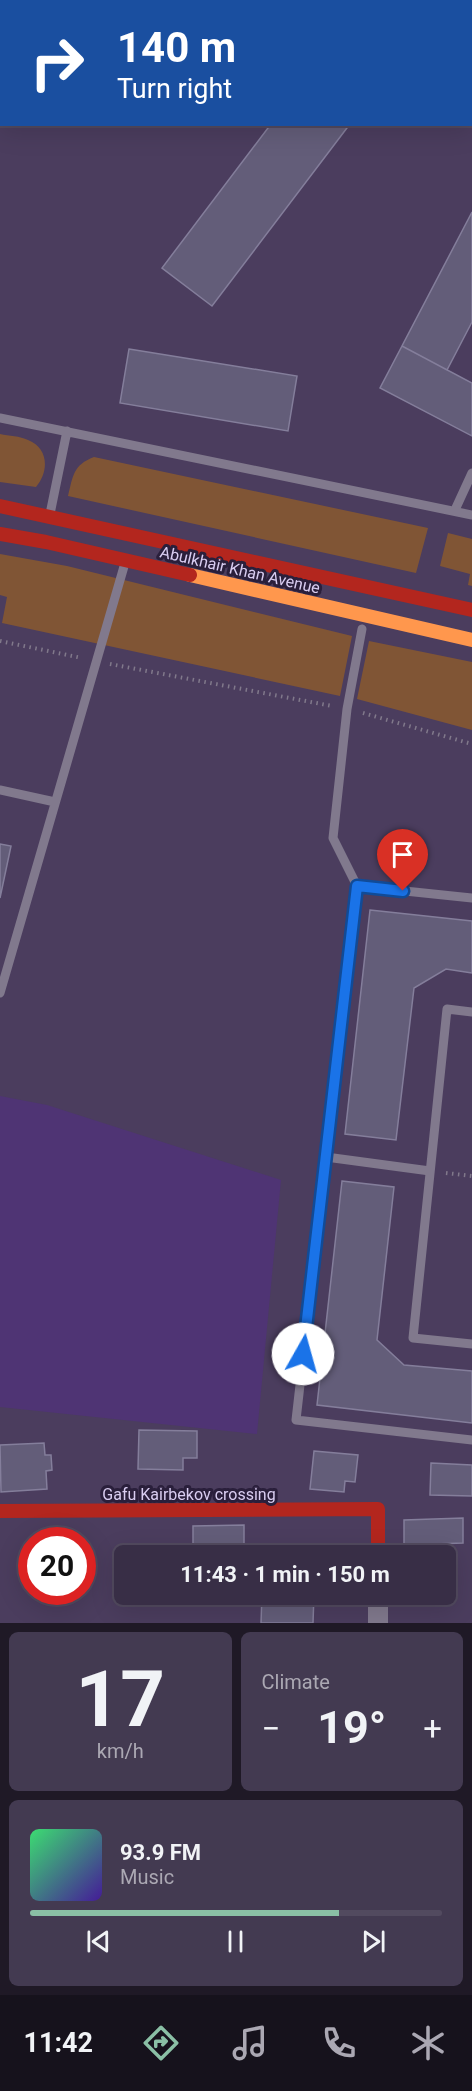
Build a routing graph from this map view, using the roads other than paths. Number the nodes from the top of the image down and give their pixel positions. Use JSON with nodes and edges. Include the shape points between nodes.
{"nodes":[{"id":1,"x":0,"y":418,"type":"edge"},
{"id":2,"x":67,"y":431,"type":"junction"},
{"id":3,"x":472,"y":472,"type":"edge"},
{"id":4,"x":0,"y":506,"type":"edge"},
{"id":5,"x":455,"y":510,"type":"junction"},
{"id":6,"x":472,"y":515,"type":"edge"},
{"id":7,"x":49,"y":516,"type":"junction"},
{"id":8,"x":0,"y":534,"type":"edge"},
{"id":9,"x":126,"y":561,"type":"junction"},
{"id":10,"x":472,"y":610,"type":"edge"},
{"id":11,"x":362,"y":629,"type":"dead end"},
{"id":12,"x":472,"y":640,"type":"edge"},
{"id":13,"x":0,"y":790,"type":"edge"},
{"id":14,"x":55,"y":802,"type":"junction"},
{"id":15,"x":357,"y":886,"type":"junction"},
{"id":16,"x":472,"y":898,"type":"edge"},
{"id":17,"x":0,"y":993,"type":"edge"},
{"id":18,"x":472,"y":1012,"type":"edge"},
{"id":19,"x":326,"y":1157,"type":"junction"},
{"id":20,"x":430,"y":1171,"type":"junction"},
{"id":21,"x":472,"y":1344,"type":"edge"},
{"id":22,"x":472,"y":1440,"type":"edge"},
{"id":23,"x":0,"y":1511,"type":"edge"},
{"id":24,"x":378,"y":1545,"type":"edge"},
{"id":25,"x":378,"y":1605,"type":"edge"},
{"id":26,"x":378,"y":1623,"type":"edge"}],
"edges":[{"from":1,"to":2,"type":"lane"},
{"from":2,"to":5,"type":"lane"},
{"from":2,"to":7,"type":"lane"},
{"from":3,"to":5,"type":"lane"},
{"from":4,"to":7,"type":"main road","name":"Abulkhair Khan Avenue"},
{"from":5,"to":6,"type":"lane"},
{"from":7,"to":10,"type":"main road","name":"Abulkhair Khan Avenue"},
{"from":8,"to":9,"type":"main road","name":"Abulkhair Khan Avenue"},
{"from":9,"to":12,"type":"main road","name":"Abulkhair Khan Avenue"},
{"from":9,"to":14,"type":"lane"},
{"from":11,"to":15,"type":"lane","via":[[347,709],[333,838]]},
{"from":13,"to":14,"type":"lane"},
{"from":14,"to":17,"type":"lane"},
{"from":15,"to":16,"type":"lane"},
{"from":15,"to":19,"type":"lane"},
{"from":18,"to":20,"type":"lane","via":[[447,1009]]},
{"from":19,"to":20,"type":"lane"},
{"from":19,"to":22,"type":"lane","via":[[296,1420]]},
{"from":20,"to":21,"type":"lane","via":[[413,1338]]},
{"from":23,"to":24,"type":"main road","name":"Gafu Kairbekov crossing","via":[[378,1509]]},
{"from":25,"to":26,"type":"street"}]}
